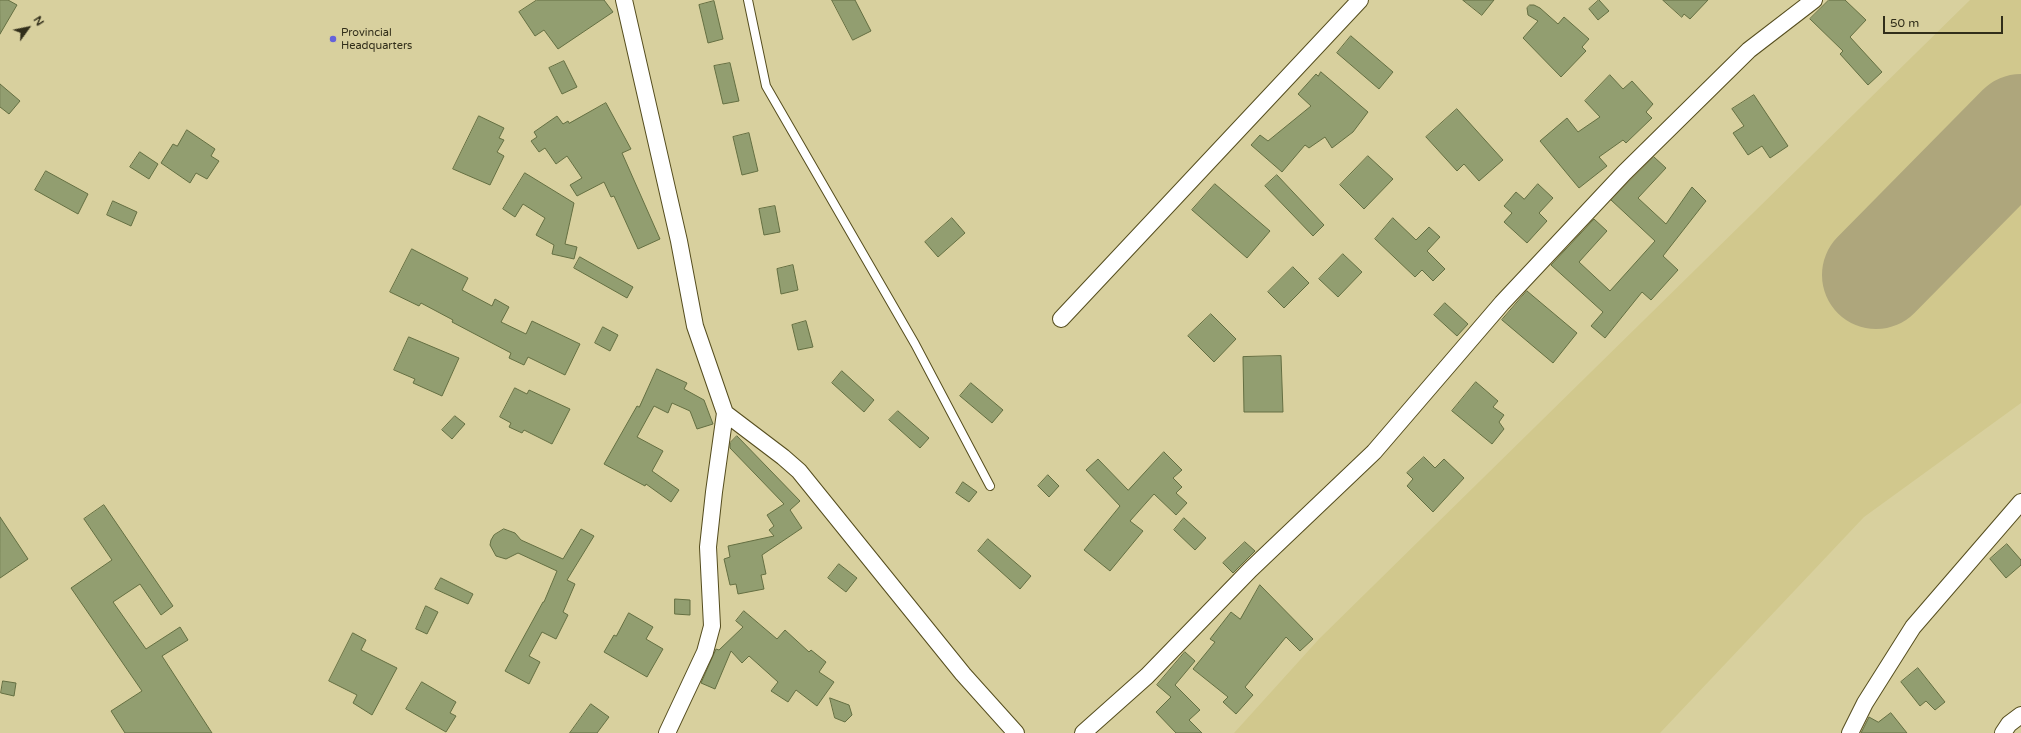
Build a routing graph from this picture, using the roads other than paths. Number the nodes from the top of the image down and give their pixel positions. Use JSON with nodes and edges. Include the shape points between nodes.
{"nodes":[{"id":1,"x":624,"y":0,"type":"edge"},
{"id":2,"x":748,"y":0,"type":"edge"},
{"id":3,"x":1360,"y":0,"type":"edge"},
{"id":4,"x":1814,"y":0,"type":"edge"},
{"id":5,"x":1061,"y":319,"type":"dead end"},
{"id":6,"x":725,"y":413,"type":"junction"},
{"id":7,"x":990,"y":486,"type":"dead end"},
{"id":8,"x":2021,"y":502,"type":"edge"},
{"id":9,"x":2021,"y":715,"type":"edge"},
{"id":10,"x":666,"y":733,"type":"edge"},
{"id":11,"x":1016,"y":733,"type":"edge"},
{"id":12,"x":1083,"y":733,"type":"edge"},
{"id":13,"x":1850,"y":733,"type":"edge"},
{"id":14,"x":2003,"y":733,"type":"edge"}],
"edges":[{"from":1,"to":6,"type":"street","via":[[678,233],[695,326]]},
{"from":2,"to":7,"type":"lane","via":[[766,86],[915,344]]},
{"from":3,"to":5,"type":"street"},
{"from":4,"to":12,"type":"street","via":[[1749,50],[1624,173],[1502,303],[1374,452],[1250,570],[1147,676]]},
{"from":6,"to":10,"type":"street","via":[[708,547],[711,633],[690,687]]},
{"from":6,"to":11,"type":"street","via":[[784,457],[798,471],[963,674]]},
{"from":8,"to":13,"type":"street","via":[[1913,627],[1865,703]]},
{"from":9,"to":14,"type":"street","via":[[2009,724]]}]}
